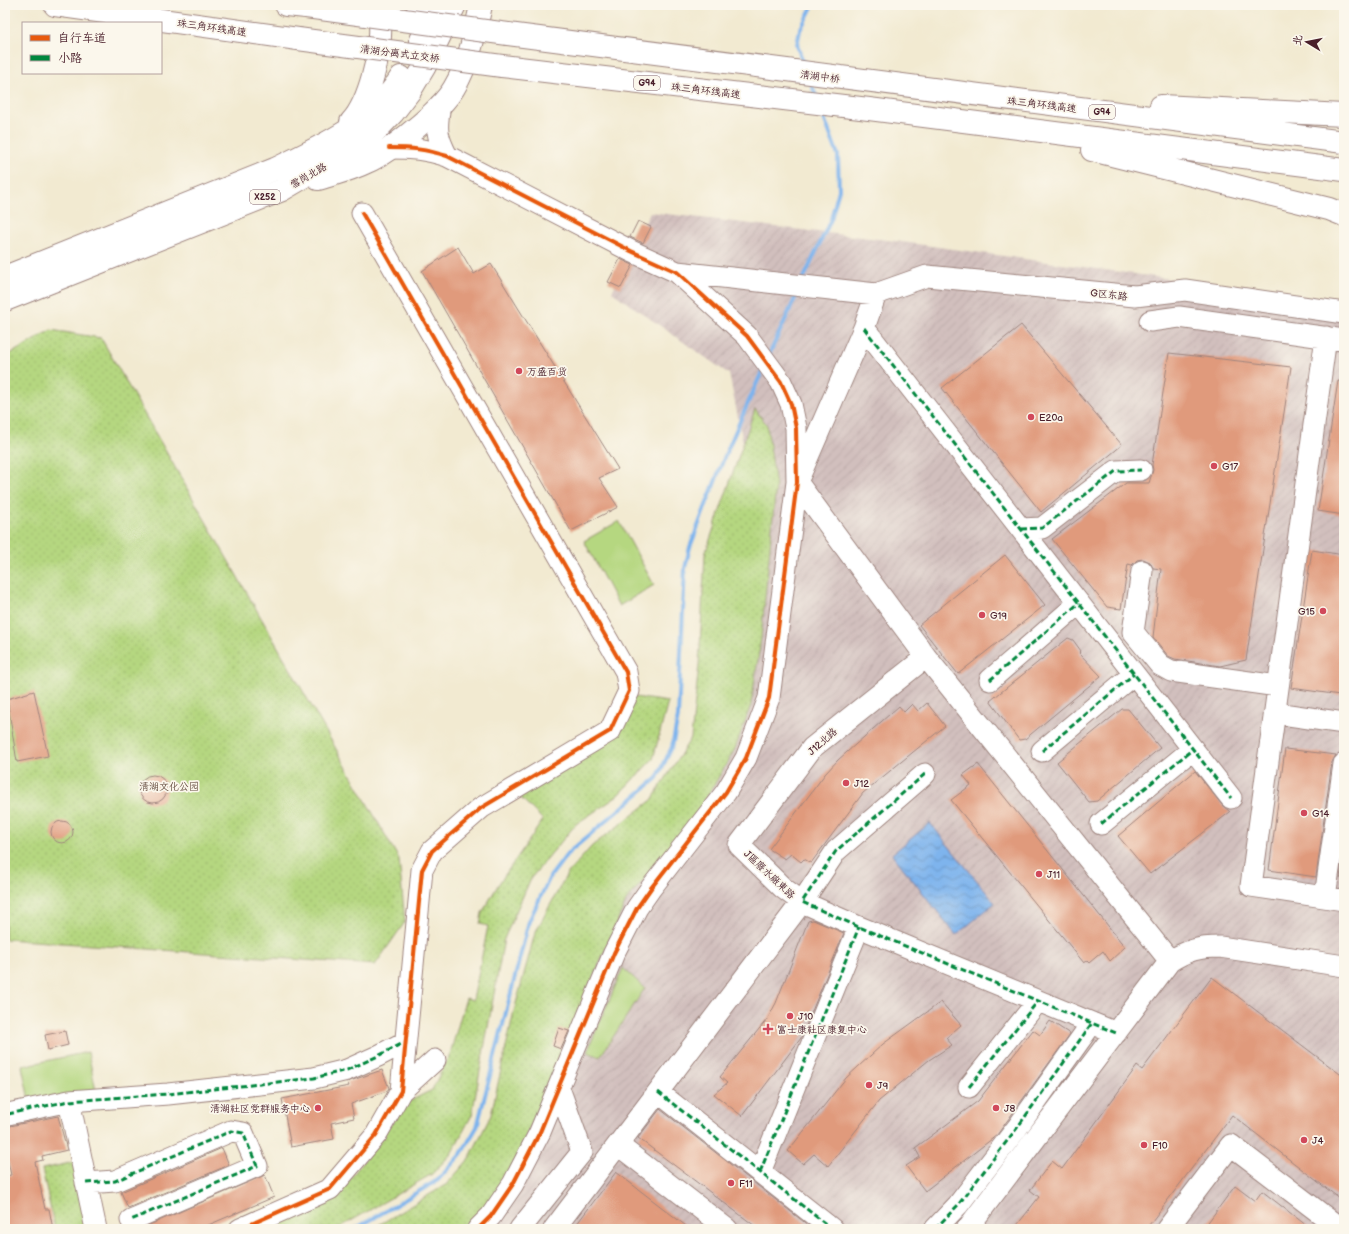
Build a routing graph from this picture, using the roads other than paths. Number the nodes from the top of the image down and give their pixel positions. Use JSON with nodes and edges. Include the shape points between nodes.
{"nodes":[{"id":1,"x":55,"y":5,"type":"edge"},
{"id":2,"x":377,"y":5,"type":"edge"},
{"id":3,"x":481,"y":5,"type":"edge"},
{"id":4,"x":296,"y":6,"type":"edge"},
{"id":5,"x":438,"y":9,"type":"edge"},
{"id":6,"x":298,"y":39,"type":"joint"},
{"id":7,"x":502,"y":66,"type":"joint"},
{"id":8,"x":860,"y":81,"type":"joint"},
{"id":9,"x":992,"y":98,"type":"junction"},
{"id":10,"x":440,"y":105,"type":"junction"},
{"id":11,"x":1344,"y":115,"type":"edge"},
{"id":12,"x":990,"y":124,"type":"junction"},
{"id":13,"x":337,"y":137,"type":"junction"},
{"id":14,"x":1344,"y":142,"type":"edge"},
{"id":15,"x":389,"y":148,"type":"junction"},
{"id":16,"x":447,"y":156,"type":"junction"},
{"id":17,"x":1344,"y":170,"type":"edge"},
{"id":18,"x":282,"y":190,"type":"junction"},
{"id":19,"x":362,"y":213,"type":"dead end"},
{"id":20,"x":1344,"y":215,"type":"edge"},
{"id":21,"x":677,"y":272,"type":"junction"},
{"id":22,"x":5,"y":277,"type":"edge"},
{"id":23,"x":876,"y":294,"type":"junction"},
{"id":24,"x":1154,"y":294,"type":"junction"},
{"id":25,"x":5,"y":300,"type":"edge"},
{"id":26,"x":1344,"y":313,"type":"edge"},
{"id":27,"x":864,"y":328,"type":"junction"},
{"id":28,"x":1335,"y":338,"type":"edge"},
{"id":29,"x":1141,"y":470,"type":"dead end"},
{"id":30,"x":797,"y":482,"type":"junction"},
{"id":31,"x":1021,"y":529,"type":"junction"},
{"id":32,"x":1142,"y":571,"type":"dead end"},
{"id":33,"x":1079,"y":603,"type":"junction"},
{"id":34,"x":926,"y":657,"type":"junction"},
{"id":35,"x":1134,"y":674,"type":"junction"},
{"id":36,"x":990,"y":680,"type":"dead end"},
{"id":37,"x":1278,"y":686,"type":"junction"},
{"id":38,"x":1275,"y":713,"type":"junction"},
{"id":39,"x":1344,"y":724,"type":"edge"},
{"id":40,"x":1192,"y":748,"type":"junction"},
{"id":41,"x":1042,"y":751,"type":"dead end"},
{"id":42,"x":1344,"y":764,"type":"edge"},
{"id":43,"x":925,"y":774,"type":"dead end"},
{"id":44,"x":1232,"y":798,"type":"dead end"},
{"id":45,"x":1101,"y":824,"type":"dead end"},
{"id":46,"x":739,"y":845,"type":"joint"},
{"id":47,"x":1334,"y":898,"type":"edge"},
{"id":48,"x":802,"y":902,"type":"junction"},
{"id":49,"x":859,"y":927,"type":"junction"},
{"id":50,"x":1170,"y":961,"type":"junction"},
{"id":51,"x":1344,"y":966,"type":"edge"},
{"id":52,"x":1038,"y":1001,"type":"junction"},
{"id":53,"x":1092,"y":1023,"type":"junction"},
{"id":54,"x":1116,"y":1033,"type":"junction"},
{"id":55,"x":405,"y":1042,"type":"junction"},
{"id":56,"x":435,"y":1060,"type":"dead end"},
{"id":57,"x":969,"y":1087,"type":"dead end"},
{"id":58,"x":559,"y":1088,"type":"junction"},
{"id":59,"x":401,"y":1091,"type":"junction"},
{"id":60,"x":658,"y":1092,"type":"junction"},
{"id":61,"x":69,"y":1101,"type":"junction"},
{"id":62,"x":8,"y":1114,"type":"dead end"},
{"id":63,"x":618,"y":1145,"type":"junction"},
{"id":64,"x":760,"y":1172,"type":"junction"},
{"id":65,"x":86,"y":1183,"type":"junction"},
{"id":66,"x":131,"y":1220,"type":"dead end"},
{"id":67,"x":96,"y":1229,"type":"edge"},
{"id":68,"x":240,"y":1229,"type":"edge"},
{"id":69,"x":478,"y":1229,"type":"edge"},
{"id":70,"x":520,"y":1229,"type":"edge"},
{"id":71,"x":554,"y":1229,"type":"edge"},
{"id":72,"x":727,"y":1229,"type":"edge"},
{"id":73,"x":832,"y":1229,"type":"edge"},
{"id":74,"x":935,"y":1229,"type":"edge"},
{"id":75,"x":967,"y":1229,"type":"edge"},
{"id":76,"x":1167,"y":1229,"type":"edge"},
{"id":77,"x":1341,"y":1229,"type":"edge"}],
"edges":[{"from":1,"to":6,"type":"main road","name":"珠三角环线高速","number":"G94"},
{"from":2,"to":13,"type":"main road","via":[[380,24],[374,71],[366,97],[356,117]]},
{"from":3,"to":10,"type":"main road","via":[[465,67],[454,89]]},
{"from":4,"to":8,"type":"main road","name":"清湖中桥","number":"G94","bridge":true},
{"from":5,"to":13,"type":"main road","name":"雪岗北路","number":"X252","via":[[392,92],[358,124]]},
{"from":5,"to":18,"type":"main road","name":"雪岗北路","number":"X252","via":[[425,66],[393,113],[373,134],[350,150]]},
{"from":6,"to":7,"type":"main road","name":"清湖分离式立交桥","number":"G94","bridge":true},
{"from":7,"to":12,"type":"main road","name":"珠三角环线高速","number":"G94"},
{"from":8,"to":9,"type":"main road","name":"珠三角环线高速","number":"G94"},
{"from":9,"to":11,"type":"main road"},
{"from":9,"to":14,"type":"main road","name":"珠三角环线高速","number":"G94"},
{"from":10,"to":15,"type":"main road"},
{"from":10,"to":16,"type":"street","via":[[437,123],[439,140]]},
{"from":12,"to":17,"type":"main road","number":"G94"},
{"from":12,"to":20,"type":"main road","via":[[1329,209]]},
{"from":13,"to":22,"type":"main road","name":"雪岗北路","number":"X252","via":[[275,168]]},
{"from":15,"to":16,"type":"street","via":[[429,150]]},
{"from":15,"to":18,"type":"main road","via":[[368,162],[348,170]]},
{"from":16,"to":21,"type":"street"},
{"from":18,"to":25,"type":"main road","name":"雪岗北路","number":"X252"},
{"from":19,"to":55,"type":"street","via":[[626,672],[629,691],[610,730],[481,808],[432,851],[422,870]]},
{"from":21,"to":23,"type":"street"},
{"from":21,"to":30,"type":"street","via":[[747,336],[781,382],[791,404],[796,428]]},
{"from":23,"to":24,"type":"street","name":"G区东路","via":[[927,276],[1134,296]]},
{"from":23,"to":27,"type":"street"},
{"from":24,"to":26,"type":"street","name":"G区东路","via":[[1185,290]]},
{"from":24,"to":28,"type":"street","via":[[1149,328],[1179,317]]},
{"from":27,"to":30,"type":"street"},
{"from":27,"to":31,"type":"street"},
{"from":28,"to":37,"type":"street"},
{"from":29,"to":31,"type":"street","via":[[1116,472],[1042,528]]},
{"from":30,"to":34,"type":"street"},
{"from":30,"to":58,"type":"street","via":[[769,698],[746,758],[726,792],[637,908],[614,953]]},
{"from":31,"to":33,"type":"street"},
{"from":32,"to":37,"type":"street","via":[[1133,632],[1160,665],[1171,671]]},
{"from":33,"to":35,"type":"street"},
{"from":33,"to":36,"type":"street"},
{"from":34,"to":46,"type":"street","name":"J12北路","via":[[812,748]]},
{"from":34,"to":50,"type":"street"},
{"from":35,"to":40,"type":"street"},
{"from":35,"to":41,"type":"street"},
{"from":37,"to":38,"type":"street"},
{"from":38,"to":39,"type":"street"},
{"from":38,"to":47,"type":"street","via":[[1251,886]]},
{"from":40,"to":44,"type":"street"},
{"from":40,"to":45,"type":"street"},
{"from":42,"to":47,"type":"street"},
{"from":43,"to":48,"type":"street","via":[[836,851]]},
{"from":46,"to":48,"type":"street","name":"J區廢水廠東路","via":[[783,888]]},
{"from":48,"to":49,"type":"street","name":"J區廢水廠東路"},
{"from":48,"to":60,"type":"street"},
{"from":49,"to":52,"type":"street","name":"J區廢水廠東路"},
{"from":49,"to":64,"type":"street"},
{"from":50,"to":51,"type":"street","via":[[1194,949],[1220,947]]},
{"from":50,"to":54,"type":"street"},
{"from":52,"to":53,"type":"street","name":"J區廢水廠東路"},
{"from":52,"to":57,"type":"street"},
{"from":53,"to":54,"type":"street","name":"J區廢水廠東路"},
{"from":53,"to":74,"type":"street","via":[[958,1206]]},
{"from":54,"to":75,"type":"street"},
{"from":55,"to":59,"type":"street"},
{"from":55,"to":61,"type":"street","via":[[347,1070],[314,1078],[168,1094]]},
{"from":56,"to":59,"type":"street"},
{"from":58,"to":69,"type":"street","via":[[514,1184],[491,1216]]},
{"from":58,"to":70,"type":"street","via":[[582,1152]]},
{"from":59,"to":68,"type":"street","via":[[376,1135],[330,1189]]},
{"from":60,"to":63,"type":"street"},
{"from":60,"to":64,"type":"street"},
{"from":61,"to":62,"type":"street"},
{"from":61,"to":65,"type":"street"},
{"from":63,"to":71,"type":"street"},
{"from":63,"to":72,"type":"street"},
{"from":64,"to":73,"type":"street"},
{"from":65,"to":66,"type":"street","via":[[114,1181],[231,1131],[243,1133],[257,1166]]},
{"from":65,"to":67,"type":"street"},
{"from":76,"to":77,"type":"street","via":[[1230,1145]]}]}
